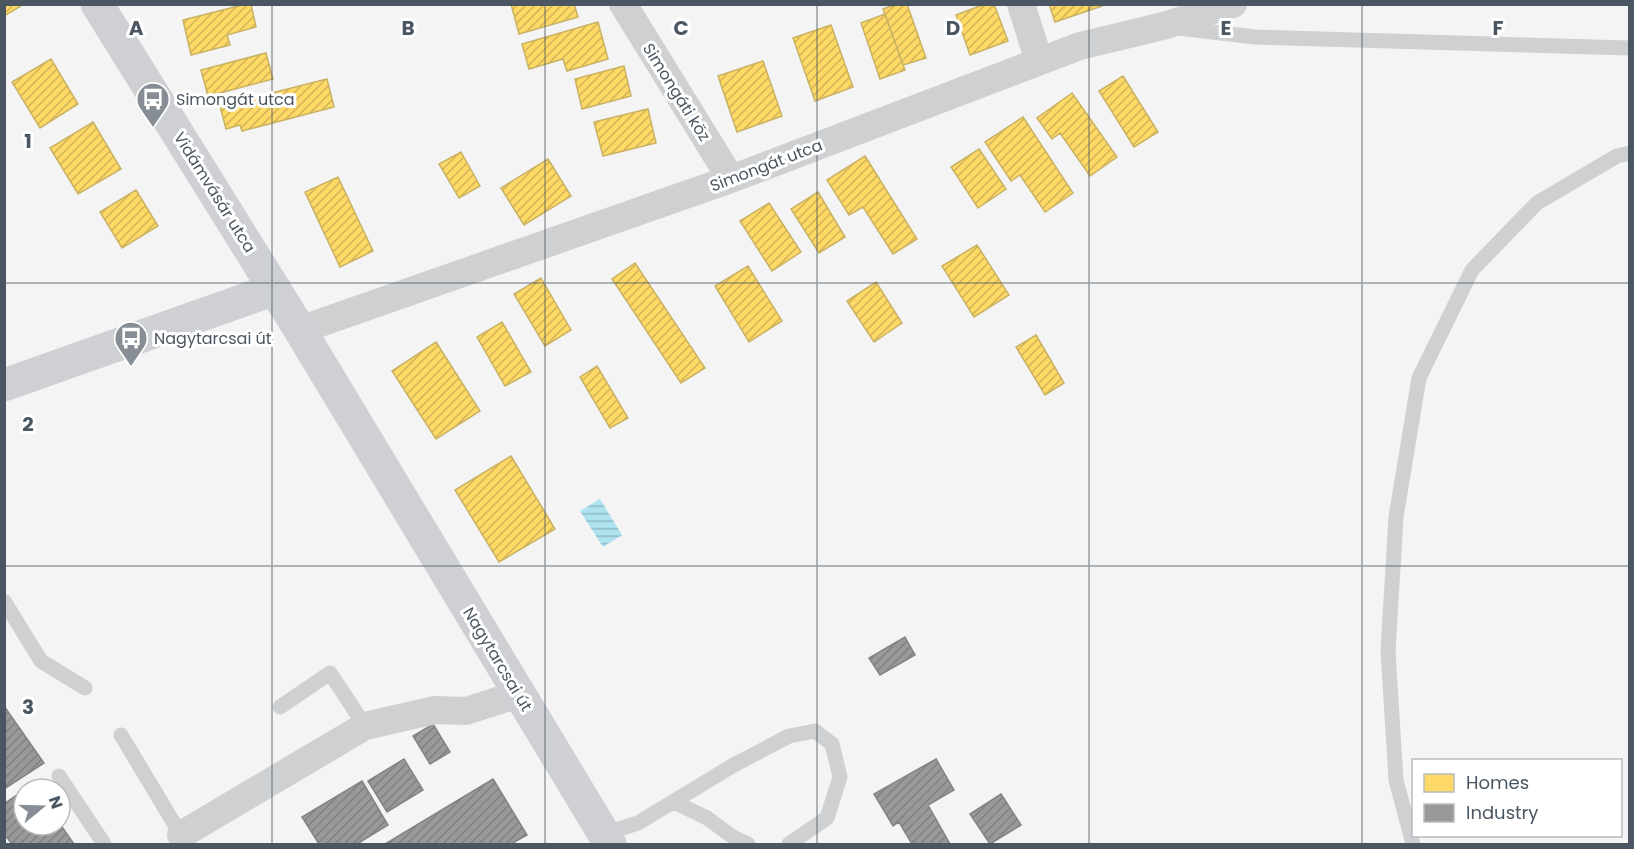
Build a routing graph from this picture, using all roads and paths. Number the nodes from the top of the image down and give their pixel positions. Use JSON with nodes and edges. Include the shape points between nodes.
{"nodes":[{"id":1,"x":97,"y":4,"type":"edge"},
{"id":2,"x":623,"y":4,"type":"edge"},
{"id":3,"x":1021,"y":4,"type":"edge"},
{"id":4,"x":1233,"y":4,"type":"edge"},
{"id":5,"x":1163,"y":26,"type":"junction"},
{"id":6,"x":1629,"y":48,"type":"edge"},
{"id":7,"x":1039,"y":61,"type":"junction"},
{"id":8,"x":1629,"y":153,"type":"edge"},
{"id":9,"x":731,"y":179,"type":"junction"},
{"id":10,"x":275,"y":289,"type":"junction"},
{"id":11,"x":300,"y":330,"type":"junction"},
{"id":12,"x":4,"y":385,"type":"edge"},
{"id":13,"x":4,"y":602,"type":"edge"},
{"id":14,"x":85,"y":688,"type":"dead end"},
{"id":15,"x":519,"y":694,"type":"junction"},
{"id":16,"x":280,"y":707,"type":"dead end"},
{"id":17,"x":365,"y":726,"type":"junction"},
{"id":18,"x":121,"y":735,"type":"dead end"},
{"id":19,"x":58,"y":776,"type":"dead end"},
{"id":20,"x":674,"y":802,"type":"junction"},
{"id":21,"x":182,"y":840,"type":"edge"},
{"id":22,"x":607,"y":841,"type":"edge"},
{"id":23,"x":104,"y":844,"type":"edge"},
{"id":24,"x":748,"y":844,"type":"edge"},
{"id":25,"x":789,"y":844,"type":"edge"},
{"id":26,"x":1413,"y":844,"type":"edge"}],
"edges":[{"from":1,"to":10,"type":"main road","name":"Vidámvásár utca"},
{"from":2,"to":9,"type":"street","name":"Simongáti köz"},
{"from":3,"to":7,"type":"street"},
{"from":4,"to":5,"type":"street","name":"Simongát utca"},
{"from":5,"to":6,"type":"lane","via":[[1255,37]]},
{"from":5,"to":7,"type":"street","name":"Simongát utca","via":[[1080,46]]},
{"from":7,"to":9,"type":"street","name":"Simongát utca"},
{"from":8,"to":26,"type":"lane","via":[[1617,156],[1537,203],[1472,270],[1419,378],[1396,517],[1388,651],[1396,780]]},
{"from":9,"to":11,"type":"street","name":"Simongát utca"},
{"from":10,"to":11,"type":"main road","name":"Nagytarcsai út"},
{"from":10,"to":12,"type":"main road"},
{"from":11,"to":15,"type":"main road","name":"Nagytarcsai út"},
{"from":13,"to":14,"type":"lane","via":[[41,661]]},
{"from":15,"to":17,"type":"street","via":[[466,711],[435,710]]},
{"from":15,"to":22,"type":"main road","name":"Nagytarcsai út"},
{"from":16,"to":17,"type":"lane","via":[[330,673]]},
{"from":17,"to":21,"type":"street"},
{"from":18,"to":21,"type":"lane"},
{"from":19,"to":23,"type":"lane"},
{"from":20,"to":22,"type":"lane"},
{"from":20,"to":24,"type":"lane"},
{"from":20,"to":25,"type":"lane","via":[[789,736],[815,730],[832,744],[840,777],[827,818]]}]}
